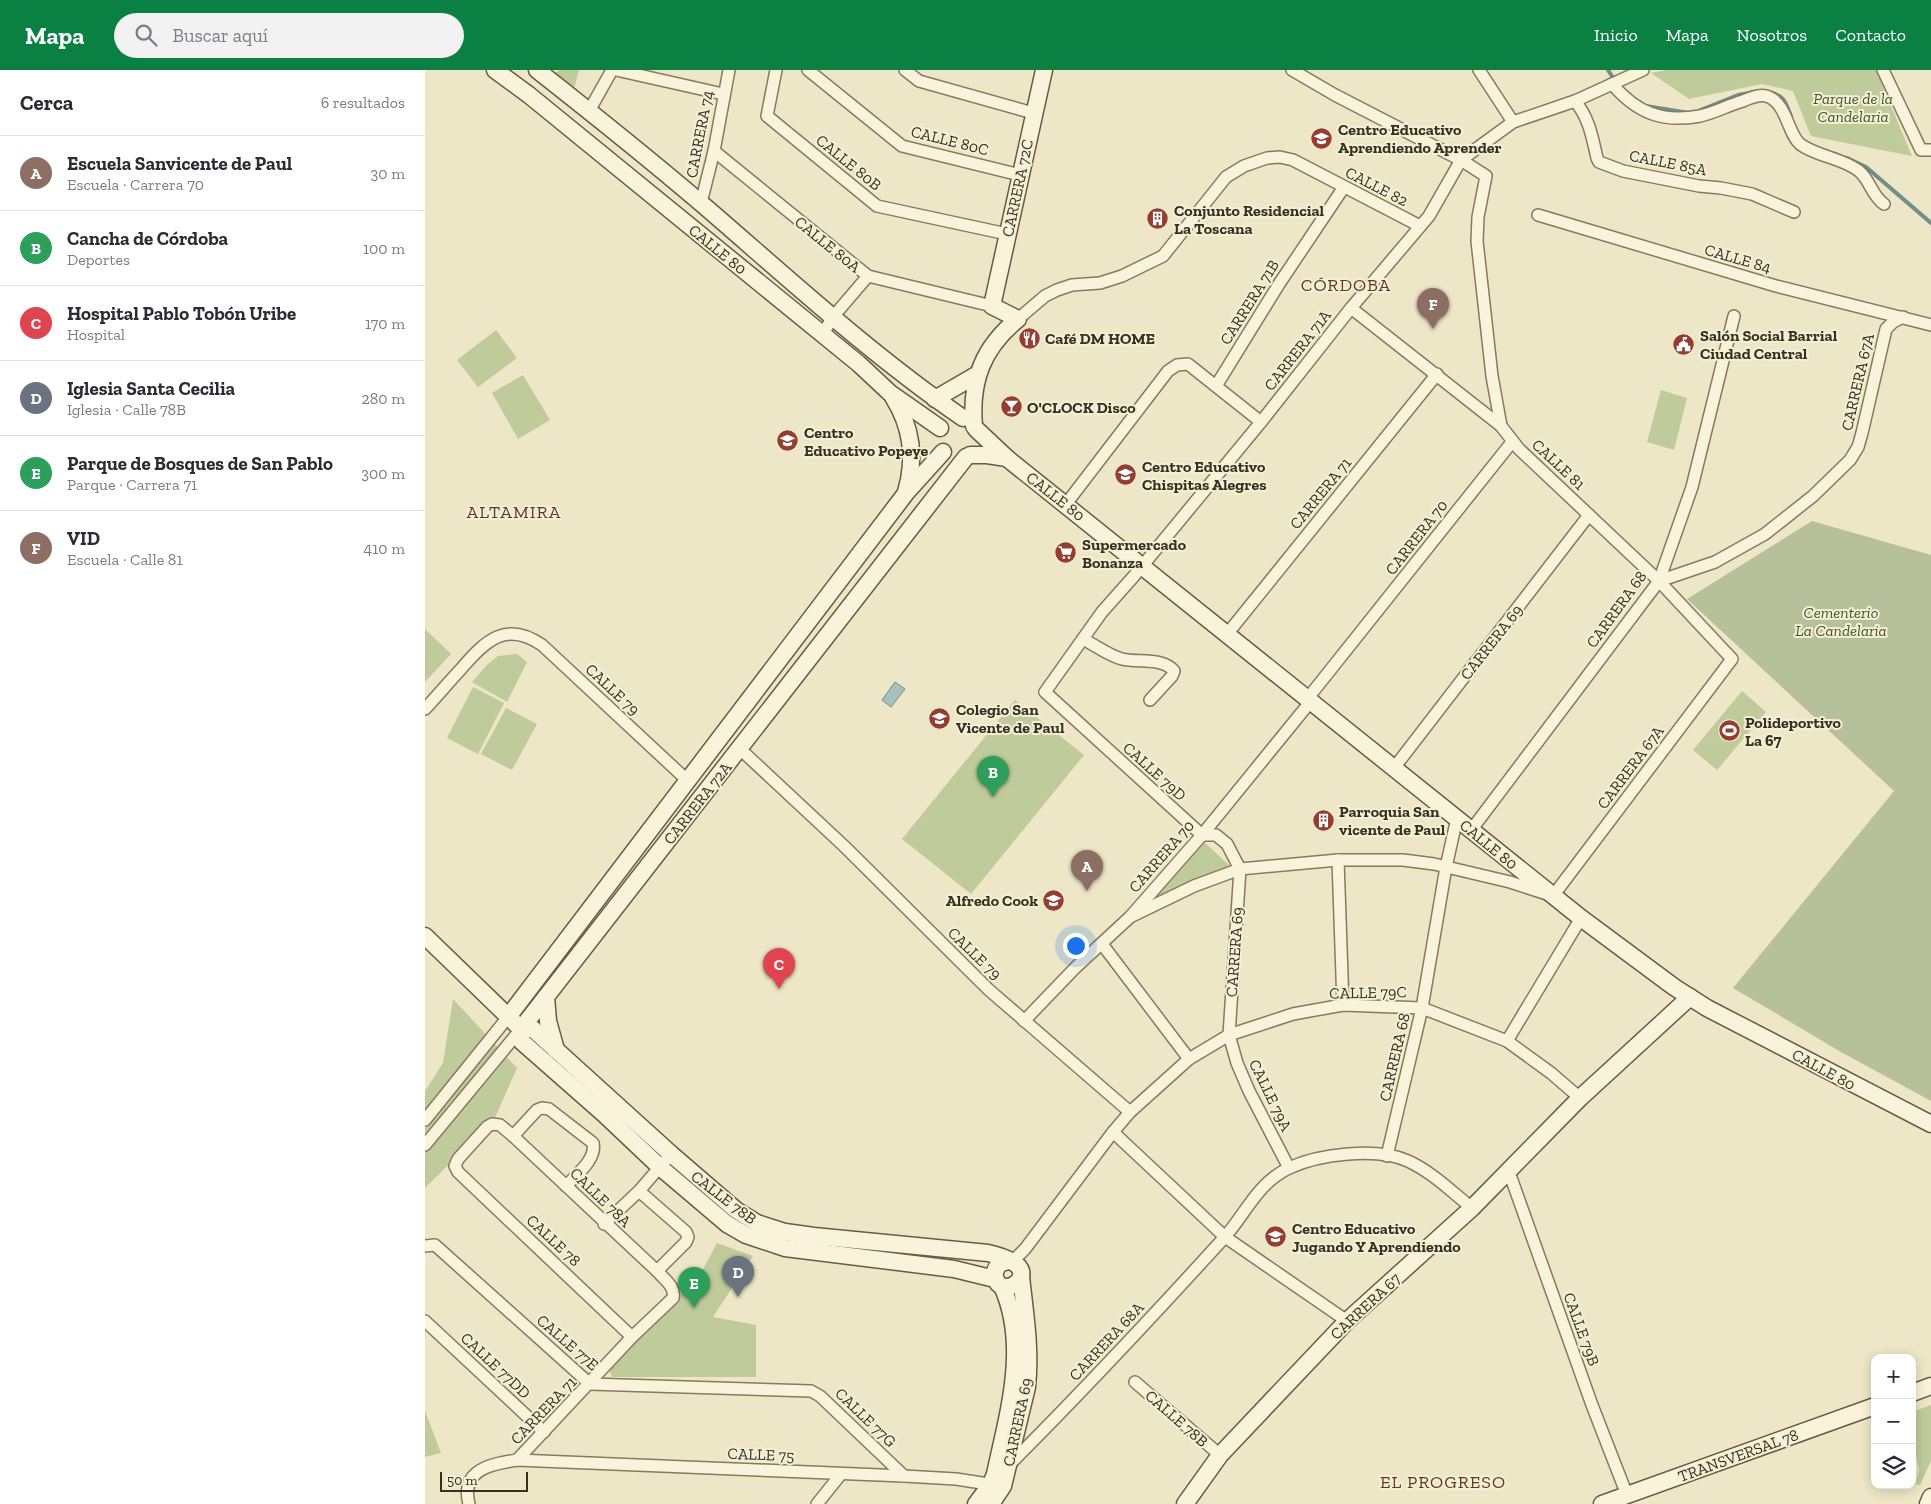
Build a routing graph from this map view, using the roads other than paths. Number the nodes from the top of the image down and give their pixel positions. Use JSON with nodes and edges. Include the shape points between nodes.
{"nodes":[{"id":1,"x":495,"y":70,"type":"edge"},
{"id":2,"x":537,"y":70,"type":"edge"},
{"id":3,"x":612,"y":70,"type":"edge"},
{"id":4,"x":616,"y":70,"type":"edge"},
{"id":5,"x":729,"y":70,"type":"edge"},
{"id":6,"x":777,"y":70,"type":"edge"},
{"id":7,"x":808,"y":70,"type":"edge"},
{"id":8,"x":905,"y":70,"type":"edge"},
{"id":9,"x":1044,"y":70,"type":"edge"},
{"id":10,"x":1292,"y":70,"type":"edge"},
{"id":11,"x":1479,"y":70,"type":"edge"},
{"id":12,"x":1643,"y":70,"type":"edge"},
{"id":13,"x":1883,"y":70,"type":"edge"},
{"id":14,"x":1612,"y":84,"type":"junction"},
{"id":15,"x":723,"y":94,"type":"junction"},
{"id":16,"x":1575,"y":101,"type":"junction"},
{"id":17,"x":589,"y":111,"type":"junction"},
{"id":18,"x":1033,"y":113,"type":"junction"},
{"id":19,"x":1513,"y":122,"type":"junction"},
{"id":20,"x":1926,"y":150,"type":"edge"},
{"id":21,"x":714,"y":151,"type":"junction"},
{"id":22,"x":1461,"y":160,"type":"junction"},
{"id":23,"x":1020,"y":175,"type":"junction"},
{"id":24,"x":1344,"y":187,"type":"junction"},
{"id":25,"x":701,"y":203,"type":"junction"},
{"id":26,"x":1884,"y":204,"type":"dead end"},
{"id":27,"x":1793,"y":212,"type":"dead end"},
{"id":28,"x":1538,"y":215,"type":"dead end"},
{"id":29,"x":1420,"y":226,"type":"junction"},
{"id":30,"x":1007,"y":234,"type":"junction"},
{"id":31,"x":868,"y":276,"type":"junction"},
{"id":32,"x":992,"y":306,"type":"junction"},
{"id":33,"x":1351,"y":308,"type":"junction"},
{"id":34,"x":1734,"y":316,"type":"dead end"},
{"id":35,"x":1903,"y":317,"type":"junction"},
{"id":36,"x":832,"y":318,"type":"junction"},
{"id":37,"x":1018,"y":319,"type":"junction"},
{"id":38,"x":1931,"y":325,"type":"edge"},
{"id":39,"x":823,"y":334,"type":"junction"},
{"id":40,"x":979,"y":374,"type":"junction"},
{"id":41,"x":1437,"y":374,"type":"junction"},
{"id":42,"x":1216,"y":386,"type":"junction"},
{"id":43,"x":890,"y":392,"type":"junction"},
{"id":44,"x":935,"y":399,"type":"junction"},
{"id":45,"x":1261,"y":422,"type":"junction"},
{"id":46,"x":969,"y":423,"type":"junction"},
{"id":47,"x":1501,"y":426,"type":"junction"},
{"id":48,"x":940,"y":428,"type":"junction"},
{"id":49,"x":1512,"y":442,"type":"junction"},
{"id":50,"x":943,"y":452,"type":"junction"},
{"id":51,"x":968,"y":456,"type":"junction"},
{"id":52,"x":1009,"y":459,"type":"junction"},
{"id":53,"x":906,"y":493,"type":"junction"},
{"id":54,"x":1066,"y":504,"type":"junction"},
{"id":55,"x":1589,"y":515,"type":"junction"},
{"id":56,"x":1143,"y":565,"type":"junction"},
{"id":57,"x":1659,"y":581,"type":"junction"},
{"id":58,"x":1228,"y":634,"type":"junction"},
{"id":59,"x":1083,"y":639,"type":"junction"},
{"id":60,"x":1732,"y":659,"type":"joint"},
{"id":61,"x":773,"y":667,"type":"junction"},
{"id":62,"x":793,"y":679,"type":"junction"},
{"id":63,"x":1045,"y":692,"type":"joint"},
{"id":64,"x":1150,"y":700,"type":"dead end"},
{"id":65,"x":1310,"y":700,"type":"junction"},
{"id":66,"x":425,"y":710,"type":"edge"},
{"id":67,"x":739,"y":748,"type":"junction"},
{"id":68,"x":1394,"y":768,"type":"junction"},
{"id":69,"x":688,"y":781,"type":"junction"},
{"id":70,"x":1457,"y":818,"type":"junction"},
{"id":71,"x":1472,"y":829,"type":"junction"},
{"id":72,"x":1202,"y":835,"type":"junction"},
{"id":73,"x":1338,"y":860,"type":"junction"},
{"id":74,"x":1446,"y":866,"type":"junction"},
{"id":75,"x":1240,"y":869,"type":"junction"},
{"id":76,"x":1553,"y":896,"type":"junction"},
{"id":77,"x":1130,"y":917,"type":"junction"},
{"id":78,"x":1581,"y":918,"type":"junction"},
{"id":79,"x":425,"y":936,"type":"edge"},
{"id":80,"x":1102,"y":944,"type":"junction"},
{"id":81,"x":528,"y":993,"type":"junction"},
{"id":82,"x":546,"y":997,"type":"junction"},
{"id":83,"x":1690,"y":997,"type":"junction"},
{"id":84,"x":487,"y":998,"type":"junction"},
{"id":85,"x":1343,"y":1005,"type":"junction"},
{"id":86,"x":1422,"y":1008,"type":"junction"},
{"id":87,"x":508,"y":1017,"type":"junction"},
{"id":88,"x":1024,"y":1021,"type":"junction"},
{"id":89,"x":521,"y":1029,"type":"junction"},
{"id":90,"x":1229,"y":1035,"type":"junction"},
{"id":91,"x":1507,"y":1041,"type":"junction"},
{"id":92,"x":556,"y":1050,"type":"junction"},
{"id":93,"x":1189,"y":1059,"type":"junction"},
{"id":94,"x":1580,"y":1098,"type":"junction"},
{"id":95,"x":1130,"y":1112,"type":"junction"},
{"id":96,"x":604,"y":1114,"type":"junction"},
{"id":97,"x":425,"y":1120,"type":"edge"},
{"id":98,"x":638,"y":1124,"type":"junction"},
{"id":99,"x":1931,"y":1124,"type":"edge"},
{"id":100,"x":1113,"y":1132,"type":"junction"},
{"id":101,"x":513,"y":1136,"type":"junction"},
{"id":102,"x":425,"y":1145,"type":"edge"},
{"id":103,"x":671,"y":1154,"type":"junction"},
{"id":104,"x":1387,"y":1156,"type":"junction"},
{"id":105,"x":455,"y":1166,"type":"joint"},
{"id":106,"x":661,"y":1168,"type":"junction"},
{"id":107,"x":1289,"y":1168,"type":"junction"},
{"id":108,"x":1509,"y":1172,"type":"junction"},
{"id":109,"x":566,"y":1186,"type":"junction"},
{"id":110,"x":639,"y":1191,"type":"junction"},
{"id":111,"x":1472,"y":1208,"type":"junction"},
{"id":112,"x":604,"y":1224,"type":"junction"},
{"id":113,"x":1225,"y":1237,"type":"junction"},
{"id":114,"x":430,"y":1245,"type":"edge"},
{"id":115,"x":1015,"y":1267,"type":"junction"},
{"id":116,"x":954,"y":1269,"type":"junction"},
{"id":117,"x":657,"y":1272,"type":"junction"},
{"id":118,"x":999,"y":1282,"type":"junction"},
{"id":119,"x":675,"y":1294,"type":"joint"},
{"id":120,"x":1013,"y":1318,"type":"junction"},
{"id":121,"x":425,"y":1321,"type":"edge"},
{"id":122,"x":1347,"y":1321,"type":"junction"},
{"id":123,"x":633,"y":1337,"type":"junction"},
{"id":124,"x":1135,"y":1382,"type":"dead end"},
{"id":125,"x":590,"y":1384,"type":"junction"},
{"id":126,"x":1931,"y":1386,"type":"edge"},
{"id":127,"x":801,"y":1390,"type":"joint"},
{"id":128,"x":1916,"y":1392,"type":"edge"},
{"id":129,"x":1871,"y":1407,"type":"edge"},
{"id":130,"x":544,"y":1432,"type":"junction"},
{"id":131,"x":1220,"y":1455,"type":"junction"},
{"id":132,"x":517,"y":1460,"type":"junction"},
{"id":133,"x":1008,"y":1466,"type":"junction"},
{"id":134,"x":841,"y":1474,"type":"junction"},
{"id":135,"x":904,"y":1476,"type":"junction"},
{"id":136,"x":997,"y":1485,"type":"junction"},
{"id":137,"x":1627,"y":1495,"type":"junction"},
{"id":138,"x":1931,"y":1497,"type":"edge"},
{"id":139,"x":469,"y":1504,"type":"edge"},
{"id":140,"x":817,"y":1504,"type":"edge"},
{"id":141,"x":976,"y":1504,"type":"edge"},
{"id":142,"x":991,"y":1504,"type":"edge"},
{"id":143,"x":1185,"y":1504,"type":"edge"},
{"id":144,"x":1602,"y":1504,"type":"edge"},
{"id":145,"x":1928,"y":1504,"type":"edge"}],
"edges":[{"from":1,"to":39,"type":"main road","name":"CALLE 80"},
{"from":2,"to":17,"type":"main road","name":"CALLE 80"},
{"from":3,"to":17,"type":"street"},
{"from":4,"to":15,"type":"street"},
{"from":5,"to":15,"type":"street","name":"CARRERA 74"},
{"from":6,"to":30,"type":"street","name":"CALLE 80B","via":[[767,116],[877,206]]},
{"from":7,"to":23,"type":"street","name":"CALLE 80C","via":[[902,146]]},
{"from":8,"to":18,"type":"street","via":[[919,81]]},
{"from":9,"to":18,"type":"main road","name":"CARRERA 72C"},
{"from":10,"to":22,"type":"street","via":[[1335,96]]},
{"from":11,"to":19,"type":"street"},
{"from":12,"to":14,"type":"street","name":"CARRERA 71A"},
{"from":13,"to":20,"type":"street"},
{"from":14,"to":16,"type":"street","name":"CARRERA 71A"},
{"from":14,"to":26,"type":"street","via":[[1637,108],[1667,119],[1701,116],[1757,96],[1769,97],[1781,108],[1799,143],[1860,172]]},
{"from":15,"to":21,"type":"street","name":"CARRERA 74"},
{"from":16,"to":19,"type":"street","name":"CARRERA 71A"},
{"from":16,"to":27,"type":"street","name":"CALLE 85A","via":[[1589,123],[1599,162],[1623,171],[1752,194]]},
{"from":17,"to":25,"type":"main road","name":"CALLE 80"},
{"from":18,"to":23,"type":"main road","name":"CARRERA 72C"},
{"from":19,"to":22,"type":"street","name":"CARRERA 71A"},
{"from":21,"to":25,"type":"street","name":"CARRERA 74"},
{"from":21,"to":31,"type":"street","name":"CALLE 80A"},
{"from":22,"to":29,"type":"street","name":"CARRERA 71A"},
{"from":22,"to":47,"type":"street","via":[[1486,176],[1477,217],[1477,240],[1492,376]]},
{"from":23,"to":30,"type":"main road","name":"CARRERA 72C"},
{"from":24,"to":29,"type":"street","name":"CALLE 82"},
{"from":24,"to":37,"type":"street","name":"CALLE 82","via":[[1293,160],[1280,157],[1244,166],[1226,176],[1163,256],[1122,276],[1057,290]]},
{"from":24,"to":42,"type":"street","name":"CARRERA 71B"},
{"from":25,"to":36,"type":"main road","name":"CALLE 80"},
{"from":28,"to":35,"type":"street","name":"CALLE 84","via":[[1775,286]]},
{"from":29,"to":33,"type":"street","name":"CARRERA 71A"},
{"from":30,"to":32,"type":"main road","name":"CARRERA 72C"},
{"from":31,"to":32,"type":"street","name":"CALLE 80A"},
{"from":31,"to":36,"type":"street"},
{"from":32,"to":37,"type":"main road","name":"CALLE 80A"},
{"from":33,"to":41,"type":"street","name":"CALLE 81"},
{"from":33,"to":45,"type":"street","name":"CARRERA 71A"},
{"from":34,"to":57,"type":"street","name":"CARRERA 68","via":[[1692,487]]},
{"from":35,"to":38,"type":"street","name":"CALLE 84"},
{"from":35,"to":57,"type":"street","name":"CARRERA 67A","via":[[1886,330],[1862,433],[1850,460],[1813,496],[1765,534],[1715,562]]},
{"from":36,"to":39,"type":"street"},
{"from":36,"to":44,"type":"main road","name":"CALLE 80"},
{"from":37,"to":40,"type":"main road","via":[[993,343]]},
{"from":39,"to":43,"type":"main road","name":"CALLE 80"},
{"from":40,"to":44,"type":"main road"},
{"from":40,"to":46,"type":"main road"},
{"from":41,"to":47,"type":"street","name":"CALLE 81"},
{"from":41,"to":58,"type":"street","name":"CARRERA 71"},
{"from":42,"to":45,"type":"street"},
{"from":42,"to":54,"type":"street","via":[[1188,364],[1177,365],[1168,371]]},
{"from":43,"to":48,"type":"main road","name":"CALLE 80"},
{"from":43,"to":53,"type":"main road","via":[[900,407],[911,441],[911,476]]},
{"from":44,"to":46,"type":"main road","name":"CALLE 80"},
{"from":45,"to":56,"type":"street","name":"CARRERA 71A"},
{"from":46,"to":48,"type":"main road","via":[[950,419]]},
{"from":46,"to":51,"type":"main road","via":[[978,440]]},
{"from":46,"to":52,"type":"main road","name":"CALLE 80"},
{"from":47,"to":49,"type":"street","name":"CALLE 81"},
{"from":48,"to":50,"type":"main road","via":[[937,441]]},
{"from":49,"to":55,"type":"street","name":"CALLE 81"},
{"from":49,"to":65,"type":"street","name":"CARRERA 70"},
{"from":50,"to":51,"type":"main road","via":[[953,458]]},
{"from":50,"to":53,"type":"main road","name":"CARRERA 72A"},
{"from":51,"to":52,"type":"main road","name":"CALLE 80"},
{"from":51,"to":62,"type":"main road","name":"CARRERA 72A"},
{"from":52,"to":54,"type":"main road","name":"CALLE 80"},
{"from":53,"to":61,"type":"main road","name":"CARRERA 72A"},
{"from":54,"to":56,"type":"main road","name":"CALLE 80"},
{"from":55,"to":57,"type":"street","name":"CALLE 81"},
{"from":55,"to":68,"type":"street","name":"CARRERA 69"},
{"from":56,"to":58,"type":"main road","name":"CALLE 80"},
{"from":56,"to":59,"type":"street","name":"CARRERA 71A","via":[[1101,612]]},
{"from":57,"to":60,"type":"street","name":"CALLE 81"},
{"from":57,"to":71,"type":"street","name":"CARRERA 68"},
{"from":58,"to":65,"type":"main road","name":"CALLE 80"},
{"from":59,"to":63,"type":"street","name":"CARRERA 71A"},
{"from":59,"to":64,"type":"street","via":[[1120,659],[1171,667],[1174,671],[1172,676]]},
{"from":60,"to":76,"type":"street","name":"CARRERA 67A"},
{"from":61,"to":62,"type":"main road"},
{"from":61,"to":69,"type":"main road","name":"CARRERA 72A"},
{"from":62,"to":67,"type":"main road","name":"CARRERA 72A"},
{"from":63,"to":72,"type":"street","name":"CALLE 79D"},
{"from":65,"to":68,"type":"main road","name":"CALLE 80"},
{"from":65,"to":72,"type":"street","name":"CARRERA 70"},
{"from":66,"to":69,"type":"street","name":"CALLE 79","via":[[483,645],[495,637],[523,635],[543,645]]},
{"from":67,"to":82,"type":"main road","name":"CARRERA 72A"},
{"from":67,"to":88,"type":"street","name":"CALLE 79"},
{"from":68,"to":70,"type":"main road","name":"CALLE 80"},
{"from":69,"to":81,"type":"main road","name":"CARRERA 72A"},
{"from":70,"to":71,"type":"main road","name":"CALLE 80"},
{"from":70,"to":74,"type":"street","name":"CARRERA 68"},
{"from":71,"to":76,"type":"main road","name":"CALLE 80"},
{"from":72,"to":75,"type":"street","name":"CALLE 79D","via":[[1216,835],[1227,844]]},
{"from":72,"to":77,"type":"street","name":"CARRERA 70"},
{"from":73,"to":74,"type":"street","via":[[1403,860]]},
{"from":73,"to":75,"type":"street"},
{"from":73,"to":85,"type":"street"},
{"from":74,"to":76,"type":"street"},
{"from":74,"to":86,"type":"street","name":"CARRERA 68"},
{"from":75,"to":77,"type":"street","via":[[1194,886]]},
{"from":75,"to":90,"type":"street","name":"CARRERA 69"},
{"from":76,"to":78,"type":"main road","name":"CALLE 80"},
{"from":77,"to":80,"type":"street","name":"CARRERA 70"},
{"from":78,"to":83,"type":"main road","name":"CALLE 80"},
{"from":78,"to":91,"type":"street"},
{"from":79,"to":84,"type":"main road","name":"CALLE 78B"},
{"from":80,"to":88,"type":"street","name":"CARRERA 70"},
{"from":80,"to":93,"type":"street"},
{"from":81,"to":84,"type":"main road","via":[[508,998]]},
{"from":81,"to":87,"type":"main road","name":"CARRERA 72A"},
{"from":82,"to":89,"type":"main road","name":"CARRERA 72A"},
{"from":82,"to":92,"type":"main road"},
{"from":83,"to":94,"type":"main road","name":"CARRERA 67"},
{"from":83,"to":99,"type":"main road","name":"CALLE 80"},
{"from":84,"to":87,"type":"main road","name":"CALLE 78B"},
{"from":85,"to":86,"type":"street","name":"CALLE 79C"},
{"from":85,"to":90,"type":"street","name":"CALLE 79C","via":[[1293,1014]]},
{"from":86,"to":91,"type":"street","name":"CALLE 79C"},
{"from":86,"to":104,"type":"street","name":"CARRERA 68"},
{"from":87,"to":89,"type":"main road","name":"CALLE 78B"},
{"from":87,"to":97,"type":"street","name":"CARRERA 72A"},
{"from":88,"to":95,"type":"street","name":"CALLE 79"},
{"from":89,"to":92,"type":"main road","name":"CALLE 78B","via":[[533,1029]]},
{"from":89,"to":96,"type":"main road","name":"CALLE 78B","via":[[521,1041]]},
{"from":89,"to":102,"type":"street","name":"CARRERA 72A"},
{"from":90,"to":93,"type":"street","name":"CALLE 79C"},
{"from":90,"to":107,"type":"street","name":"CALLE 79A","via":[[1249,1091]]},
{"from":91,"to":94,"type":"street","name":"CALLE 79C"},
{"from":92,"to":98,"type":"main road","name":"CALLE 78B"},
{"from":93,"to":95,"type":"street","name":"CALLE 79C"},
{"from":94,"to":108,"type":"main road","name":"CARRERA 67"},
{"from":95,"to":100,"type":"street","name":"CARRERA 69"},
{"from":96,"to":98,"type":"main road","via":[[627,1126]]},
{"from":96,"to":106,"type":"main road","name":"CALLE 78B"},
{"from":98,"to":103,"type":"main road","name":"CALLE 78B"},
{"from":100,"to":113,"type":"street"},
{"from":100,"to":115,"type":"street","name":"CARRERA 69"},
{"from":101,"to":105,"type":"street","name":"CALLE 78A","via":[[500,1125],[492,1124],[457,1159]]},
{"from":101,"to":109,"type":"street","name":"CALLE 78A"},
{"from":101,"to":109,"type":"street","via":[[542,1108],[549,1109],[593,1144],[592,1157]]},
{"from":103,"to":106,"type":"street"},
{"from":103,"to":115,"type":"main road","name":"CALLE 78B","via":[[736,1210],[757,1223],[785,1232],[987,1253]]},
{"from":104,"to":107,"type":"street","via":[[1336,1156]]},
{"from":104,"to":111,"type":"street","via":[[1408,1161]]},
{"from":105,"to":123,"type":"street","name":"CALLE 78","via":[[457,1172]]},
{"from":106,"to":110,"type":"street"},
{"from":106,"to":116,"type":"main road","name":"CALLE 78B","via":[[727,1224],[765,1243]]},
{"from":107,"to":113,"type":"street","via":[[1269,1181],[1251,1199]]},
{"from":108,"to":111,"type":"main road","name":"CARRERA 67"},
{"from":108,"to":137,"type":"street","name":"CALLE 79B"},
{"from":109,"to":112,"type":"street","name":"CALLE 78A"},
{"from":110,"to":112,"type":"street"},
{"from":110,"to":117,"type":"street","via":[[688,1237],[687,1242]]},
{"from":111,"to":122,"type":"main road","name":"CARRERA 67"},
{"from":112,"to":117,"type":"street","name":"CALLE 78A"},
{"from":113,"to":122,"type":"street"},
{"from":113,"to":133,"type":"street","name":"CARRERA 68A"},
{"from":114,"to":125,"type":"street","name":"CALLE 77E"},
{"from":115,"to":118,"type":"main road","via":[[1014,1286]]},
{"from":115,"to":118,"type":"main road","via":[[1001,1263],[996,1268]]},
{"from":115,"to":133,"type":"main road","name":"CARRERA 69","via":[[1027,1333],[1028,1373]]},
{"from":116,"to":118,"type":"main road","name":"CALLE 78B"},
{"from":116,"to":120,"type":"main road","via":[[992,1289]]},
{"from":117,"to":119,"type":"street","name":"CALLE 78A"},
{"from":118,"to":120,"type":"main road","name":"CARRERA 69","via":[[1010,1303]]},
{"from":119,"to":123,"type":"street","name":"CARRERA 71"},
{"from":120,"to":136,"type":"main road","name":"CARRERA 69","via":[[1014,1376],[995,1474]]},
{"from":121,"to":130,"type":"street","name":"CALLE 77DD"},
{"from":122,"to":131,"type":"main road","name":"CARRERA 67"},
{"from":123,"to":125,"type":"street","name":"CARRERA 71"},
{"from":124,"to":131,"type":"street","name":"CALLE 78B"},
{"from":125,"to":127,"type":"street","name":"CALLE 77E"},
{"from":125,"to":130,"type":"street","name":"CARRERA 71"},
{"from":126,"to":128,"type":"main road"},
{"from":127,"to":135,"type":"street","name":"CALLE 77G","via":[[820,1396]]},
{"from":129,"to":137,"type":"main road","name":"TRANSVERSAL 78"},
{"from":130,"to":132,"type":"street","name":"CARRERA 71"},
{"from":131,"to":143,"type":"main road","name":"CARRERA 67"},
{"from":132,"to":134,"type":"street","name":"CALLE 75"},
{"from":132,"to":139,"type":"street","name":"CALLE 75","via":[[493,1464],[478,1471],[469,1484]]},
{"from":133,"to":136,"type":"main road","name":"CARRERA 69"},
{"from":134,"to":135,"type":"street","name":"CALLE 75"},
{"from":134,"to":140,"type":"street"},
{"from":135,"to":136,"type":"street","name":"CALLE 75"},
{"from":136,"to":141,"type":"main road","name":"CARRERA 69"},
{"from":136,"to":142,"type":"main road","name":"CARRERA 69"},
{"from":137,"to":144,"type":"main road","name":"TRANSVERSAL 78"},
{"from":138,"to":145,"type":"main road"}]}
